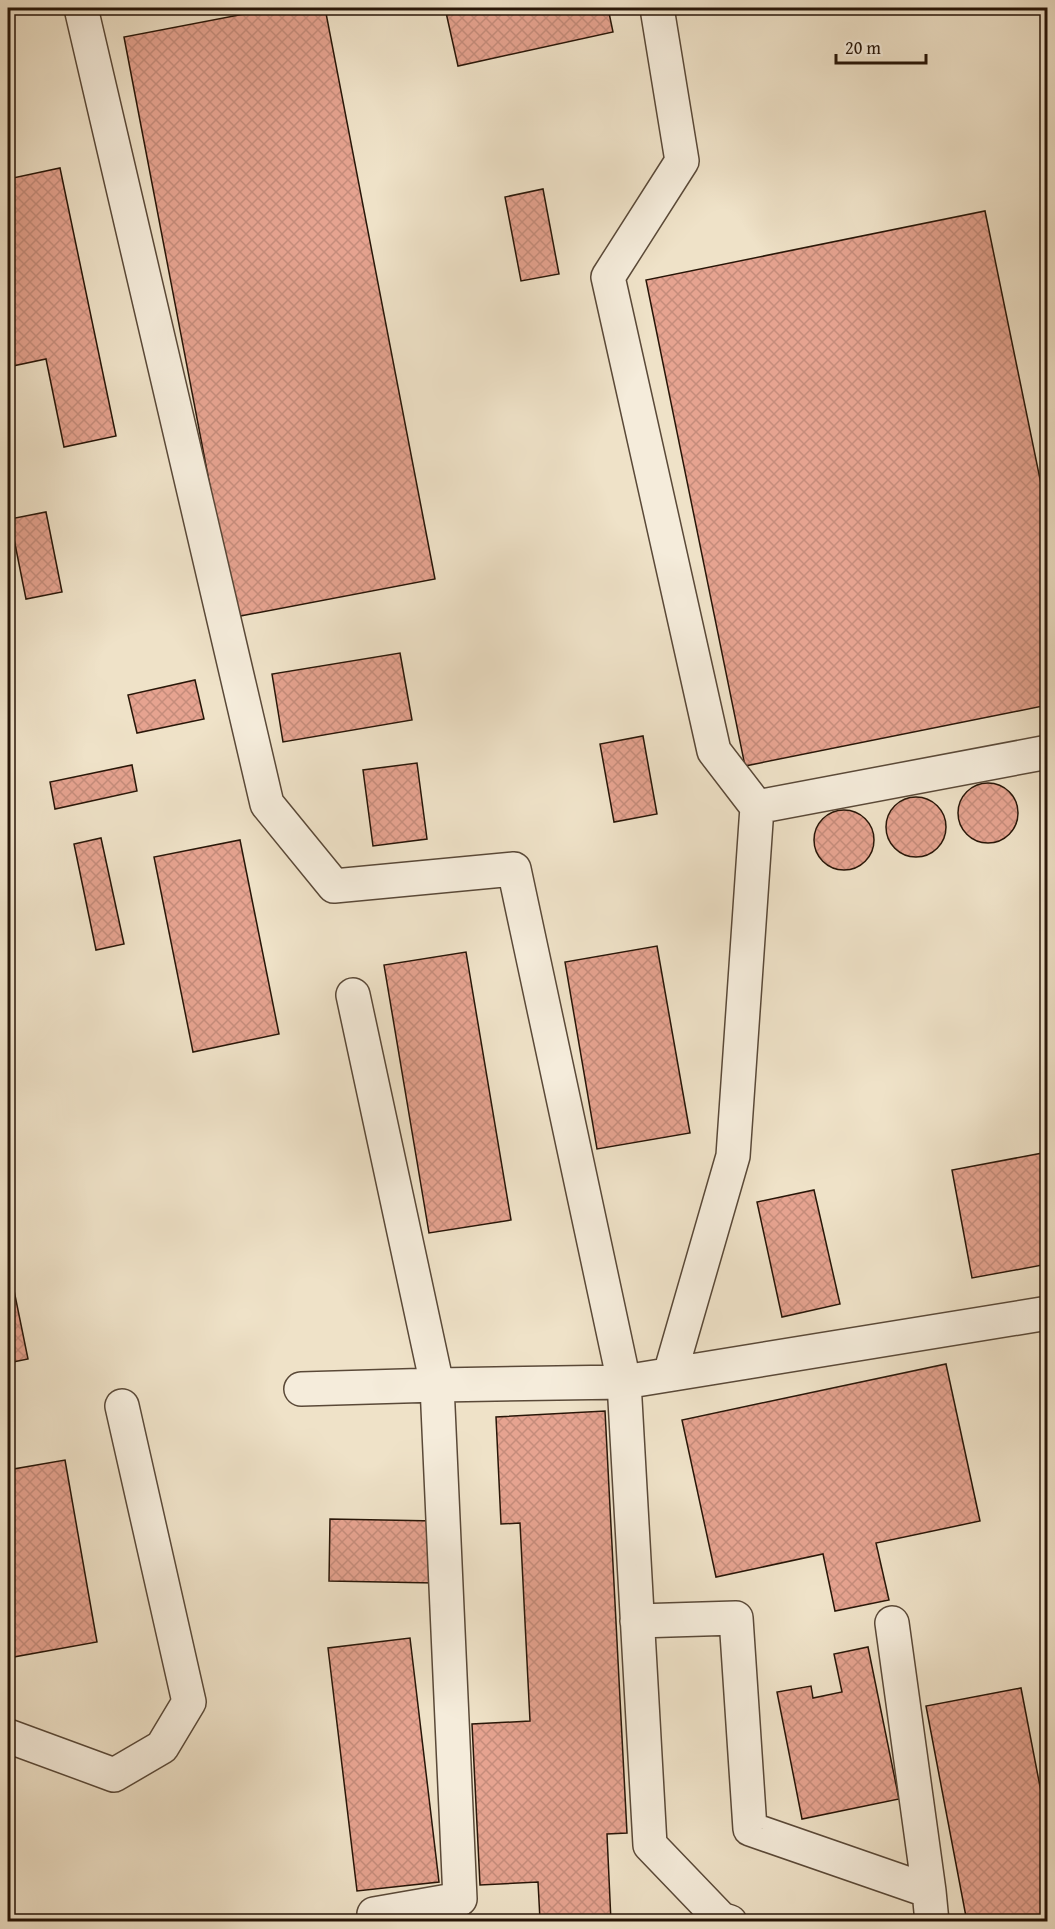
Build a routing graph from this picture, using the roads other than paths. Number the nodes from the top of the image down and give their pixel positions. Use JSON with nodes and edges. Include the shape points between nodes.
{"nodes":[{"id":1,"x":81,"y":8,"type":"edge"},
{"id":2,"x":657,"y":8,"type":"edge"},
{"id":3,"x":1047,"y":752,"type":"edge"},
{"id":4,"x":757,"y":807,"type":"junction"},
{"id":5,"x":353,"y":995,"type":"dead end"},
{"id":6,"x":1047,"y":1313,"type":"edge"},
{"id":7,"x":670,"y":1374,"type":"junction"},
{"id":8,"x":624,"y":1382,"type":"junction"},
{"id":9,"x":437,"y":1385,"type":"junction"},
{"id":10,"x":301,"y":1389,"type":"dead end"},
{"id":11,"x":122,"y":1406,"type":"dead end"},
{"id":12,"x":637,"y":1621,"type":"junction"},
{"id":13,"x":892,"y":1623,"type":"dead end"},
{"id":14,"x":8,"y":1736,"type":"edge"},
{"id":15,"x":930,"y":1906,"type":"edge"},
{"id":16,"x":374,"y":1914,"type":"dead end"},
{"id":17,"x":730,"y":1922,"type":"edge"}],
"edges":[{"from":1,"to":8,"type":"lane","via":[[267,804],[334,886],[514,869]]},
{"from":2,"to":4,"type":"lane","via":[[682,161],[608,277],[714,751]]},
{"from":3,"to":4,"type":"lane"},
{"from":4,"to":7,"type":"lane","via":[[733,1156]]},
{"from":5,"to":9,"type":"lane"},
{"from":6,"to":7,"type":"lane"},
{"from":7,"to":8,"type":"lane"},
{"from":8,"to":9,"type":"lane"},
{"from":8,"to":12,"type":"lane"},
{"from":9,"to":10,"type":"lane"},
{"from":9,"to":16,"type":"lane","via":[[460,1899]]},
{"from":11,"to":14,"type":"lane","via":[[189,1702],[162,1747],[114,1775]]},
{"from":12,"to":15,"type":"lane","via":[[736,1618],[750,1829]]},
{"from":12,"to":17,"type":"lane","via":[[650,1845],[721,1919]]},
{"from":13,"to":15,"type":"lane"}]}
